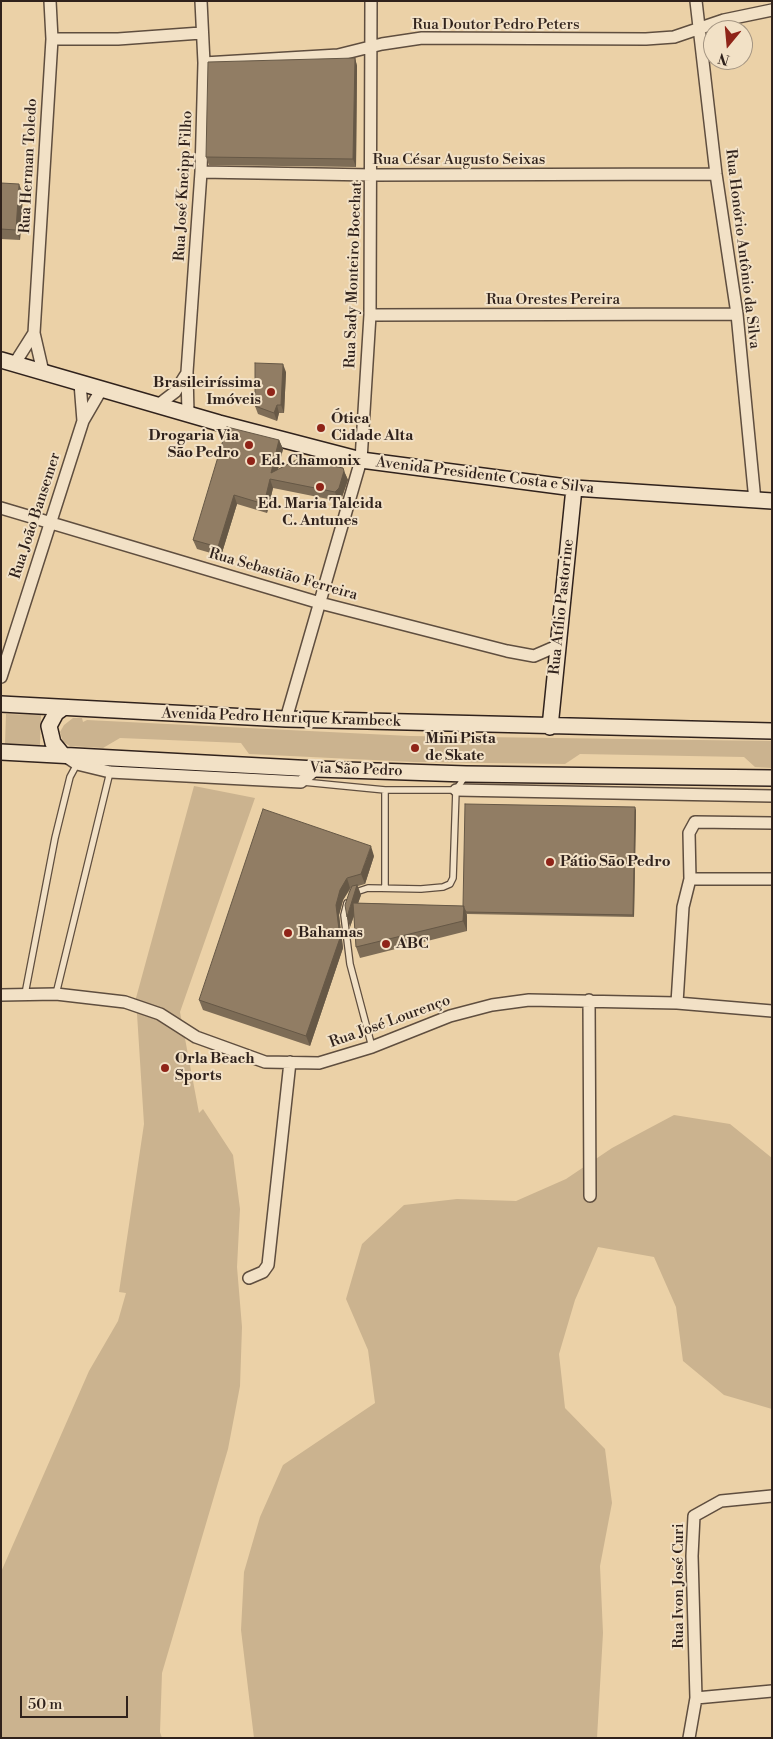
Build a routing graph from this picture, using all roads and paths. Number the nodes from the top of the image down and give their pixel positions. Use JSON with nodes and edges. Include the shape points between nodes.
{"nodes":[{"id":1,"x":50,"y":1,"type":"edge"},
{"id":2,"x":201,"y":1,"type":"edge"},
{"id":3,"x":371,"y":1,"type":"edge"},
{"id":4,"x":696,"y":1,"type":"edge"},
{"id":5,"x":772,"y":10,"type":"edge"},
{"id":6,"x":700,"y":29,"type":"junction"},
{"id":7,"x":201,"y":34,"type":"junction"},
{"id":8,"x":52,"y":39,"type":"junction"},
{"id":9,"x":372,"y":46,"type":"junction"},
{"id":10,"x":204,"y":63,"type":"junction"},
{"id":11,"x":201,"y":172,"type":"junction"},
{"id":12,"x":716,"y":174,"type":"junction"},
{"id":13,"x":372,"y":175,"type":"junction"},
{"id":14,"x":737,"y":314,"type":"junction"},
{"id":15,"x":370,"y":315,"type":"junction"},
{"id":16,"x":34,"y":333,"type":"junction"},
{"id":17,"x":8,"y":362,"type":"edge"},
{"id":18,"x":44,"y":372,"type":"junction"},
{"id":19,"x":187,"y":372,"type":"junction"},
{"id":20,"x":80,"y":383,"type":"junction"},
{"id":21,"x":101,"y":390,"type":"junction"},
{"id":22,"x":158,"y":405,"type":"junction"},
{"id":23,"x":188,"y":414,"type":"junction"},
{"id":24,"x":83,"y":421,"type":"junction"},
{"id":25,"x":362,"y":460,"type":"junction"},
{"id":26,"x":574,"y":488,"type":"junction"},
{"id":27,"x":755,"y":501,"type":"junction"},
{"id":28,"x":772,"y":501,"type":"edge"},
{"id":29,"x":1,"y":508,"type":"edge"},
{"id":30,"x":50,"y":522,"type":"junction"},
{"id":31,"x":320,"y":603,"type":"junction"},
{"id":32,"x":557,"y":646,"type":"junction"},
{"id":33,"x":1,"y":678,"type":"edge"},
{"id":34,"x":1,"y":704,"type":"edge"},
{"id":35,"x":62,"y":708,"type":"junction"},
{"id":36,"x":286,"y":720,"type":"junction"},
{"id":37,"x":550,"y":727,"type":"junction"},
{"id":38,"x":772,"y":731,"type":"edge"},
{"id":39,"x":1,"y":752,"type":"edge"},
{"id":40,"x":62,"y":754,"type":"junction"},
{"id":41,"x":77,"y":764,"type":"junction"},
{"id":42,"x":316,"y":769,"type":"junction"},
{"id":43,"x":110,"y":772,"type":"junction"},
{"id":44,"x":466,"y":774,"type":"junction"},
{"id":45,"x":772,"y":778,"type":"edge"},
{"id":46,"x":301,"y":782,"type":"junction"},
{"id":47,"x":385,"y":790,"type":"junction"},
{"id":48,"x":456,"y":790,"type":"junction"},
{"id":49,"x":772,"y":796,"type":"edge"},
{"id":50,"x":772,"y":823,"type":"edge"},
{"id":51,"x":690,"y":879,"type":"junction"},
{"id":52,"x":772,"y":879,"type":"edge"},
{"id":53,"x":385,"y":888,"type":"junction"},
{"id":54,"x":1,"y":994,"type":"edge"},
{"id":55,"x":25,"y":994,"type":"junction"},
{"id":56,"x":56,"y":994,"type":"junction"},
{"id":57,"x":589,"y":1000,"type":"junction"},
{"id":58,"x":676,"y":1003,"type":"junction"},
{"id":59,"x":772,"y":1011,"type":"edge"},
{"id":60,"x":372,"y":1047,"type":"junction"},
{"id":61,"x":290,"y":1062,"type":"junction"},
{"id":62,"x":590,"y":1196,"type":"dead end"},
{"id":63,"x":249,"y":1278,"type":"dead end"},
{"id":64,"x":772,"y":1496,"type":"edge"},
{"id":65,"x":772,"y":1691,"type":"edge"},
{"id":66,"x":696,"y":1698,"type":"junction"},
{"id":67,"x":689,"y":1738,"type":"edge"}],
"edges":[{"from":1,"to":8,"type":"street","name":"Rua Herman Toledo"},
{"from":2,"to":7,"type":"street","name":"Rua José Kneipp Filho"},
{"from":3,"to":9,"type":"street","name":"Rua Sady Monteiro Boechat"},
{"from":4,"to":6,"type":"street","name":"Rua Honório Antônio da Silva"},
{"from":5,"to":6,"type":"street","name":"Rua Doutor Pedro Peters","via":[[724,20]]},
{"from":6,"to":9,"type":"street","name":"Rua Doutor Pedro Peters","via":[[674,37],[646,39],[422,38]]},
{"from":6,"to":12,"type":"street","name":"Rua Honório Antônio da Silva"},
{"from":7,"to":8,"type":"street"},
{"from":7,"to":10,"type":"street","name":"Rua José Kneipp Filho"},
{"from":8,"to":16,"type":"street","name":"Rua Herman Toledo"},
{"from":9,"to":10,"type":"street","name":"Rua Doutor Pedro Peters","via":[[338,55]]},
{"from":9,"to":13,"type":"street","name":"Rua Sady Monteiro Boechat"},
{"from":10,"to":11,"type":"street","name":"Rua José Kneipp Filho"},
{"from":11,"to":13,"type":"street","name":"Rua César Augusto Seixas"},
{"from":11,"to":19,"type":"street","name":"Rua José Kneipp Filho"},
{"from":12,"to":13,"type":"street","name":"Rua César Augusto Seixas"},
{"from":12,"to":14,"type":"street","name":"Rua Honório Antônio da Silva"},
{"from":13,"to":15,"type":"street","name":"Rua Sady Monteiro Boechat"},
{"from":14,"to":15,"type":"street","name":"Rua Orestes Pereira"},
{"from":14,"to":27,"type":"street","name":"Rua Honório Antônio da Silva"},
{"from":15,"to":25,"type":"street","name":"Rua Sady Monteiro Boechat"},
{"from":16,"to":17,"type":"street","name":"Rua Herman Toledo"},
{"from":16,"to":18,"type":"street","name":"Rua Herman Toledo"},
{"from":17,"to":18,"type":"main road","name":"Avenida Presidente Costa e Silva"},
{"from":18,"to":20,"type":"main road","name":"Avenida Presidente Costa e Silva"},
{"from":19,"to":22,"type":"street","name":"Rua José Kneipp Filho","via":[[175,392]]},
{"from":19,"to":23,"type":"street","name":"Rua José Kneipp Filho"},
{"from":20,"to":21,"type":"main road","name":"Avenida Presidente Costa e Silva"},
{"from":20,"to":24,"type":"street","name":"Rua João Bansemer"},
{"from":21,"to":22,"type":"main road","name":"Avenida Presidente Costa e Silva"},
{"from":21,"to":24,"type":"street","name":"Rua João Bansemer"},
{"from":22,"to":23,"type":"main road","name":"Avenida Presidente Costa e Silva"},
{"from":23,"to":25,"type":"main road","name":"Avenida Presidente Costa e Silva"},
{"from":24,"to":30,"type":"street","name":"Rua João Bansemer"},
{"from":25,"to":26,"type":"main road","name":"Avenida Presidente Costa e Silva"},
{"from":25,"to":31,"type":"street","name":"Rua Sady Monteiro Boechat"},
{"from":26,"to":27,"type":"main road","name":"Avenida Presidente Costa e Silva"},
{"from":26,"to":32,"type":"main road","name":"Rua Atílio Pastorine"},
{"from":27,"to":28,"type":"main road","name":"Avenida Presidente Costa e Silva"},
{"from":29,"to":30,"type":"street","name":"Rua Sebastião Ferreira"},
{"from":30,"to":31,"type":"street","name":"Rua Sebastião Ferreira"},
{"from":30,"to":33,"type":"street","name":"Rua João Bansemer"},
{"from":31,"to":32,"type":"street","name":"Rua Sebastião Ferreira","via":[[525,655],[541,655]]},
{"from":31,"to":36,"type":"street","name":"Rua Sady Monteiro Boechat"},
{"from":32,"to":37,"type":"main road","name":"Rua Atílio Pastorine"},
{"from":34,"to":35,"type":"main road","name":"Avenida Pedro Henrique Krambeck"},
{"from":35,"to":36,"type":"main road","name":"Avenida Pedro Henrique Krambeck"},
{"from":35,"to":40,"type":"main road","via":[[56,712],[49,726],[53,743]]},
{"from":36,"to":37,"type":"main road","name":"Avenida Pedro Henrique Krambeck"},
{"from":37,"to":38,"type":"main road","name":"Avenida Pedro Henrique Krambeck"},
{"from":39,"to":40,"type":"main road","name":"Via São Pedro"},
{"from":40,"to":41,"type":"street"},
{"from":40,"to":42,"type":"main road","name":"Via São Pedro"},
{"from":41,"to":43,"type":"street"},
{"from":41,"to":55,"type":"lane","via":[[70,776],[55,838]]},
{"from":42,"to":44,"type":"main road","name":"Via São Pedro"},
{"from":42,"to":46,"type":"street"},
{"from":43,"to":46,"type":"street"},
{"from":43,"to":56,"type":"lane"},
{"from":44,"to":45,"type":"main road","name":"Via São Pedro"},
{"from":44,"to":48,"type":"lane"},
{"from":46,"to":47,"type":"lane"},
{"from":47,"to":48,"type":"lane"},
{"from":47,"to":53,"type":"lane"},
{"from":48,"to":49,"type":"street"},
{"from":48,"to":53,"type":"lane","via":[[453,878],[450,884],[443,887]]},
{"from":50,"to":51,"type":"street","via":[[695,822],[689,833]]},
{"from":51,"to":52,"type":"street"},
{"from":51,"to":58,"type":"street","via":[[684,894]]},
{"from":53,"to":60,"type":"lane","via":[[353,892],[344,915],[350,964]]},
{"from":54,"to":55,"type":"street","name":"Rua José Lourenço"},
{"from":55,"to":56,"type":"street","name":"Rua José Lourenço"},
{"from":56,"to":61,"type":"street","name":"Rua José Lourenço","via":[[125,1002],[160,1014],[196,1036],[265,1062]]},
{"from":57,"to":58,"type":"street","name":"Rua José Lourenço"},
{"from":57,"to":60,"type":"street","name":"Rua José Lourenço","via":[[529,1000],[492,1005],[450,1016]]},
{"from":57,"to":62,"type":"street"},
{"from":58,"to":59,"type":"street","name":"Rua José Lourenço"},
{"from":60,"to":61,"type":"street","name":"Rua José Lourenço","via":[[320,1063]]},
{"from":61,"to":63,"type":"street","via":[[268,1265],[263,1272]]},
{"from":64,"to":66,"type":"street","name":"Rua Ivon José Curi","via":[[722,1501],[694,1516]]},
{"from":65,"to":66,"type":"street"},
{"from":66,"to":67,"type":"street","name":"Rua Ivon José Curi"}]}
